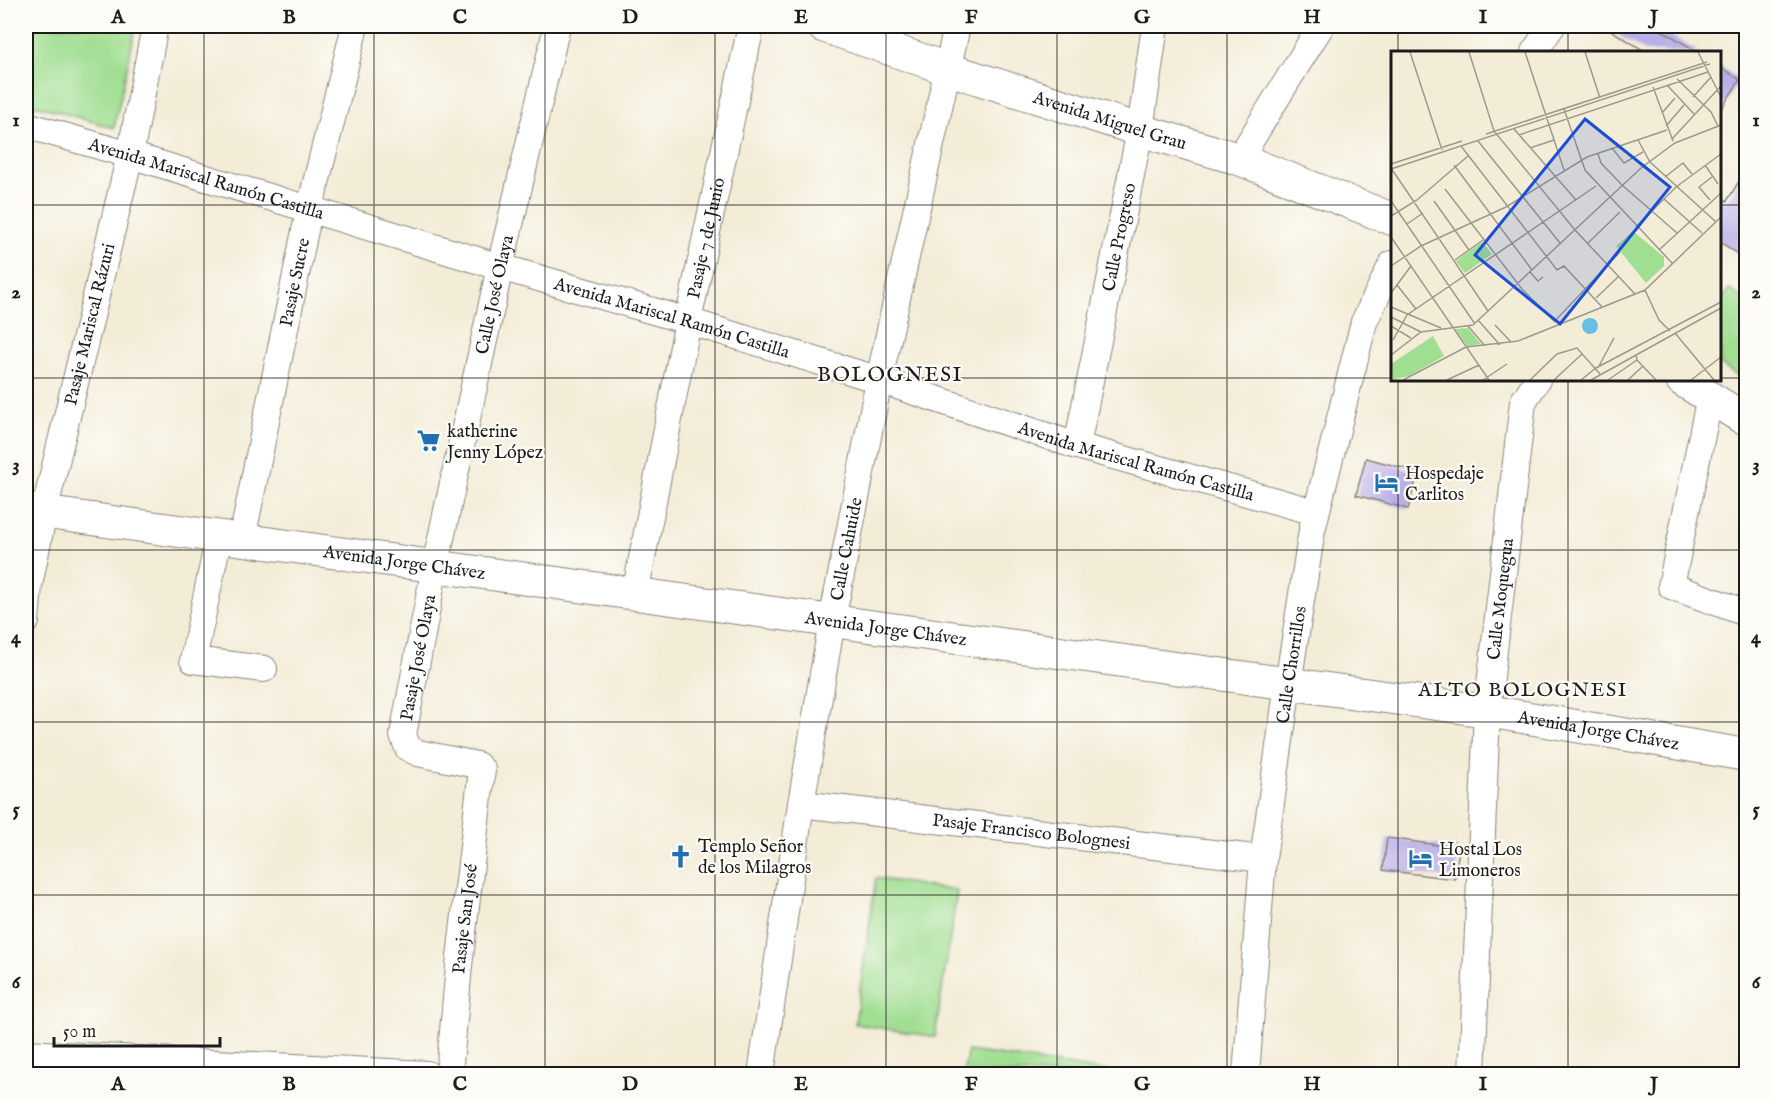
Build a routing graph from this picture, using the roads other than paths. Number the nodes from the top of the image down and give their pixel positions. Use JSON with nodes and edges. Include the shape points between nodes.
{"nodes":[{"id":1,"x":155,"y":26,"type":"edge"},
{"id":2,"x":355,"y":26,"type":"edge"},
{"id":3,"x":557,"y":26,"type":"edge"},
{"id":4,"x":751,"y":26,"type":"edge"},
{"id":5,"x":823,"y":26,"type":"edge"},
{"id":6,"x":957,"y":26,"type":"edge"},
{"id":7,"x":1155,"y":26,"type":"edge"},
{"id":8,"x":1321,"y":26,"type":"edge"},
{"id":9,"x":1552,"y":26,"type":"edge"},
{"id":10,"x":1535,"y":51,"type":"edge"},
{"id":11,"x":948,"y":69,"type":"junction"},
{"id":12,"x":26,"y":125,"type":"edge"},
{"id":13,"x":1140,"y":130,"type":"junction"},
{"id":14,"x":130,"y":155,"type":"junction"},
{"id":15,"x":1239,"y":159,"type":"junction"},
{"id":16,"x":309,"y":211,"type":"junction"},
{"id":17,"x":1391,"y":219,"type":"edge"},
{"id":18,"x":1391,"y":266,"type":"edge"},
{"id":19,"x":500,"y":267,"type":"junction"},
{"id":20,"x":688,"y":321,"type":"junction"},
{"id":21,"x":879,"y":380,"type":"junction"},
{"id":22,"x":1536,"y":381,"type":"edge"},
{"id":23,"x":1684,"y":381,"type":"edge"},
{"id":24,"x":1710,"y":396,"type":"junction"},
{"id":25,"x":1746,"y":420,"type":"edge"},
{"id":26,"x":1077,"y":446,"type":"junction"},
{"id":27,"x":35,"y":511,"type":"edge"},
{"id":28,"x":1315,"y":512,"type":"junction"},
{"id":29,"x":230,"y":538,"type":"junction"},
{"id":30,"x":435,"y":566,"type":"junction"},
{"id":31,"x":635,"y":594,"type":"junction"},
{"id":32,"x":1746,"y":614,"type":"edge"},
{"id":33,"x":26,"y":621,"type":"edge"},
{"id":34,"x":832,"y":621,"type":"junction"},
{"id":35,"x":264,"y":669,"type":"dead end"},
{"id":36,"x":1288,"y":684,"type":"junction"},
{"id":37,"x":1487,"y":711,"type":"junction"},
{"id":38,"x":1746,"y":755,"type":"edge"},
{"id":39,"x":477,"y":765,"type":"joint"},
{"id":40,"x":801,"y":804,"type":"junction"},
{"id":41,"x":1263,"y":859,"type":"junction"},
{"id":42,"x":26,"y":1053,"type":"edge"},
{"id":43,"x":200,"y":1068,"type":"edge"},
{"id":44,"x":427,"y":1074,"type":"edge"},
{"id":45,"x":448,"y":1074,"type":"edge"},
{"id":46,"x":761,"y":1074,"type":"edge"},
{"id":47,"x":1246,"y":1074,"type":"edge"},
{"id":48,"x":1472,"y":1074,"type":"edge"}],
"edges":[{"from":1,"to":14,"type":"street","name":"Pasaje Mariscal Rázuri"},
{"from":2,"to":16,"type":"street","name":"Pasaje Sucre"},
{"from":3,"to":19,"type":"street","name":"Calle José Olaya"},
{"from":4,"to":20,"type":"street","name":"Pasaje 7 de Junio"},
{"from":5,"to":11,"type":"street","name":"Avenida Miguel Grau"},
{"from":6,"to":11,"type":"street","name":"Calle Cahuide"},
{"from":7,"to":13,"type":"street","name":"Calle Progreso"},
{"from":8,"to":15,"type":"street"},
{"from":9,"to":10,"type":"street"},
{"from":11,"to":13,"type":"street","name":"Avenida Miguel Grau"},
{"from":11,"to":21,"type":"street","name":"Calle Cahuide"},
{"from":12,"to":14,"type":"street","name":"Avenida Mariscal Ramón Castilla"},
{"from":13,"to":15,"type":"street","name":"Avenida Miguel Grau"},
{"from":13,"to":26,"type":"street","name":"Calle Progreso"},
{"from":14,"to":16,"type":"street","name":"Avenida Mariscal Ramón Castilla"},
{"from":14,"to":27,"type":"street","name":"Pasaje Mariscal Rázuri"},
{"from":15,"to":17,"type":"street","name":"Avenida Miguel Grau"},
{"from":16,"to":19,"type":"street","name":"Avenida Mariscal Ramón Castilla"},
{"from":16,"to":29,"type":"street","name":"Pasaje Sucre"},
{"from":18,"to":28,"type":"street","name":"Calle Chorrillos","via":[[1364,322]]},
{"from":19,"to":20,"type":"street","name":"Avenida Mariscal Ramón Castilla"},
{"from":19,"to":30,"type":"street","name":"Calle José Olaya"},
{"from":20,"to":21,"type":"street","name":"Avenida Mariscal Ramón Castilla"},
{"from":20,"to":31,"type":"street","name":"Pasaje 7 de Junio"},
{"from":21,"to":26,"type":"street","name":"Avenida Mariscal Ramón Castilla"},
{"from":21,"to":34,"type":"street","name":"Calle Cahuide"},
{"from":22,"to":37,"type":"street","name":"Calle Moquegua","via":[[1523,402]]},
{"from":23,"to":24,"type":"street"},
{"from":24,"to":25,"type":"street"},
{"from":24,"to":32,"type":"street","via":[[1671,586]]},
{"from":26,"to":28,"type":"street","name":"Avenida Mariscal Ramón Castilla"},
{"from":27,"to":29,"type":"street","name":"Avenida Jorge Chávez"},
{"from":27,"to":33,"type":"street","name":"Pasaje Mariscal Rázuri"},
{"from":28,"to":36,"type":"street","name":"Calle Chorrillos"},
{"from":29,"to":30,"type":"street","name":"Avenida Jorge Chávez"},
{"from":29,"to":35,"type":"street","name":"Pasaje Sucre","via":[[193,660]]},
{"from":30,"to":31,"type":"street","name":"Avenida Jorge Chávez"},
{"from":30,"to":39,"type":"street","name":"Pasaje José Olaya","via":[[403,735],[408,748],[418,753]]},
{"from":31,"to":34,"type":"street","name":"Avenida Jorge Chávez"},
{"from":34,"to":36,"type":"street","name":"Avenida Jorge Chávez"},
{"from":34,"to":40,"type":"street","name":"Calle Cahuide"},
{"from":36,"to":37,"type":"street","name":"Avenida Jorge Chávez"},
{"from":36,"to":41,"type":"street","name":"Calle Chorrillos"},
{"from":37,"to":38,"type":"street","name":"Avenida Jorge Chávez"},
{"from":37,"to":48,"type":"street","name":"Calle Moquegua"},
{"from":39,"to":45,"type":"street","name":"Pasaje San José","via":[[482,777]]},
{"from":40,"to":41,"type":"street","name":"Pasaje Francisco Bolognesi"},
{"from":40,"to":46,"type":"street","name":"Calle Cahuide"},
{"from":41,"to":47,"type":"street","name":"Calle Chorrillos"},
{"from":42,"to":43,"type":"street"},
{"from":43,"to":44,"type":"street"}]}
